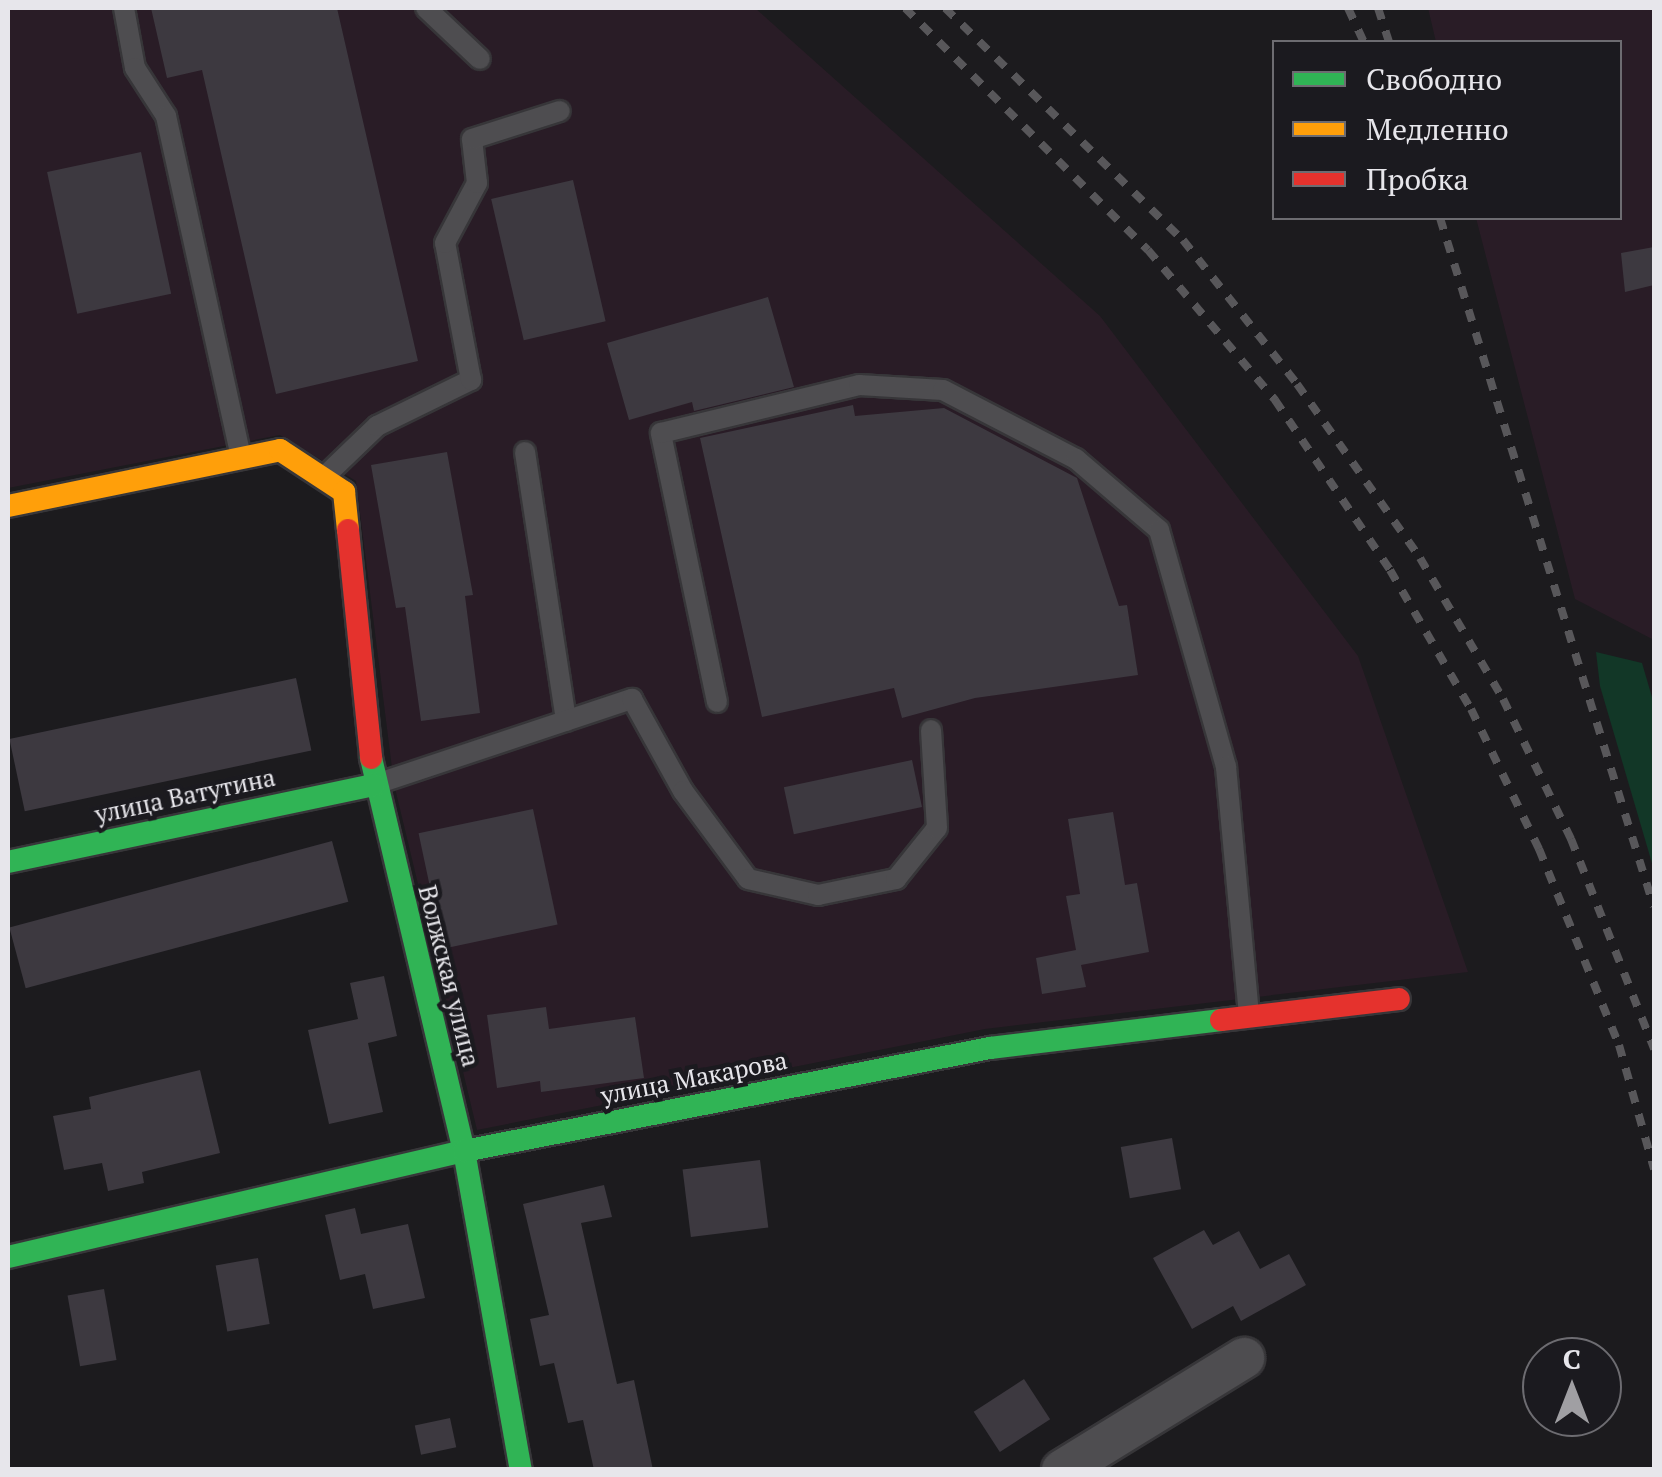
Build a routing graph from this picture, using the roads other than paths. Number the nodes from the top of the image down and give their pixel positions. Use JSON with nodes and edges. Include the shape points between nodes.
{"nodes":[{"id":1,"x":124,"y":8,"type":"edge"},
{"id":2,"x":426,"y":8,"type":"edge"},
{"id":3,"x":480,"y":60,"type":"dead end"},
{"id":4,"x":560,"y":111,"type":"dead end"},
{"id":5,"x":524,"y":452,"type":"dead end"},
{"id":6,"x":241,"y":458,"type":"junction"},
{"id":7,"x":323,"y":478,"type":"junction"},
{"id":8,"x":8,"y":506,"type":"edge"},
{"id":9,"x":717,"y":702,"type":"dead end"},
{"id":10,"x":566,"y":722,"type":"junction"},
{"id":11,"x":932,"y":730,"type":"dead end"},
{"id":12,"x":374,"y":785,"type":"junction"},
{"id":13,"x":8,"y":862,"type":"edge"},
{"id":14,"x":1399,"y":1000,"type":"dead end"},
{"id":15,"x":1249,"y":1017,"type":"junction"},
{"id":16,"x":464,"y":1151,"type":"junction"},
{"id":17,"x":8,"y":1257,"type":"edge"},
{"id":18,"x":1244,"y":1358,"type":"dead end"},
{"id":19,"x":521,"y":1470,"type":"edge"},
{"id":20,"x":1062,"y":1470,"type":"edge"}],
"edges":[{"from":1,"to":6,"type":"lane","via":[[136,68],[166,116]]},
{"from":2,"to":3,"type":"lane"},
{"from":4,"to":7,"type":"lane","via":[[472,139],[477,183],[445,243],[472,380],[377,426]]},
{"from":5,"to":10,"type":"lane"},
{"from":6,"to":7,"type":"street","via":[[280,450]]},
{"from":6,"to":8,"type":"street"},
{"from":7,"to":12,"type":"street","name":"Волжская улица","via":[[344,492]]},
{"from":9,"to":15,"type":"lane","via":[[661,433],[860,384],[942,390],[1076,459],[1159,530],[1226,766]]},
{"from":10,"to":11,"type":"lane","via":[[632,700],[683,791],[748,880],[818,895],[896,879],[937,828]]},
{"from":10,"to":12,"type":"lane"},
{"from":12,"to":13,"type":"street","name":"улица Ватутина"},
{"from":12,"to":16,"type":"street","name":"Волжская улица"},
{"from":14,"to":15,"type":"street","name":"улица Макарова"},
{"from":15,"to":16,"type":"street","name":"улица Макарова","via":[[990,1048]]},
{"from":16,"to":17,"type":"street","name":"улица Макарова"},
{"from":16,"to":19,"type":"street","name":"Волжская улица"},
{"from":18,"to":20,"type":"street"}]}
